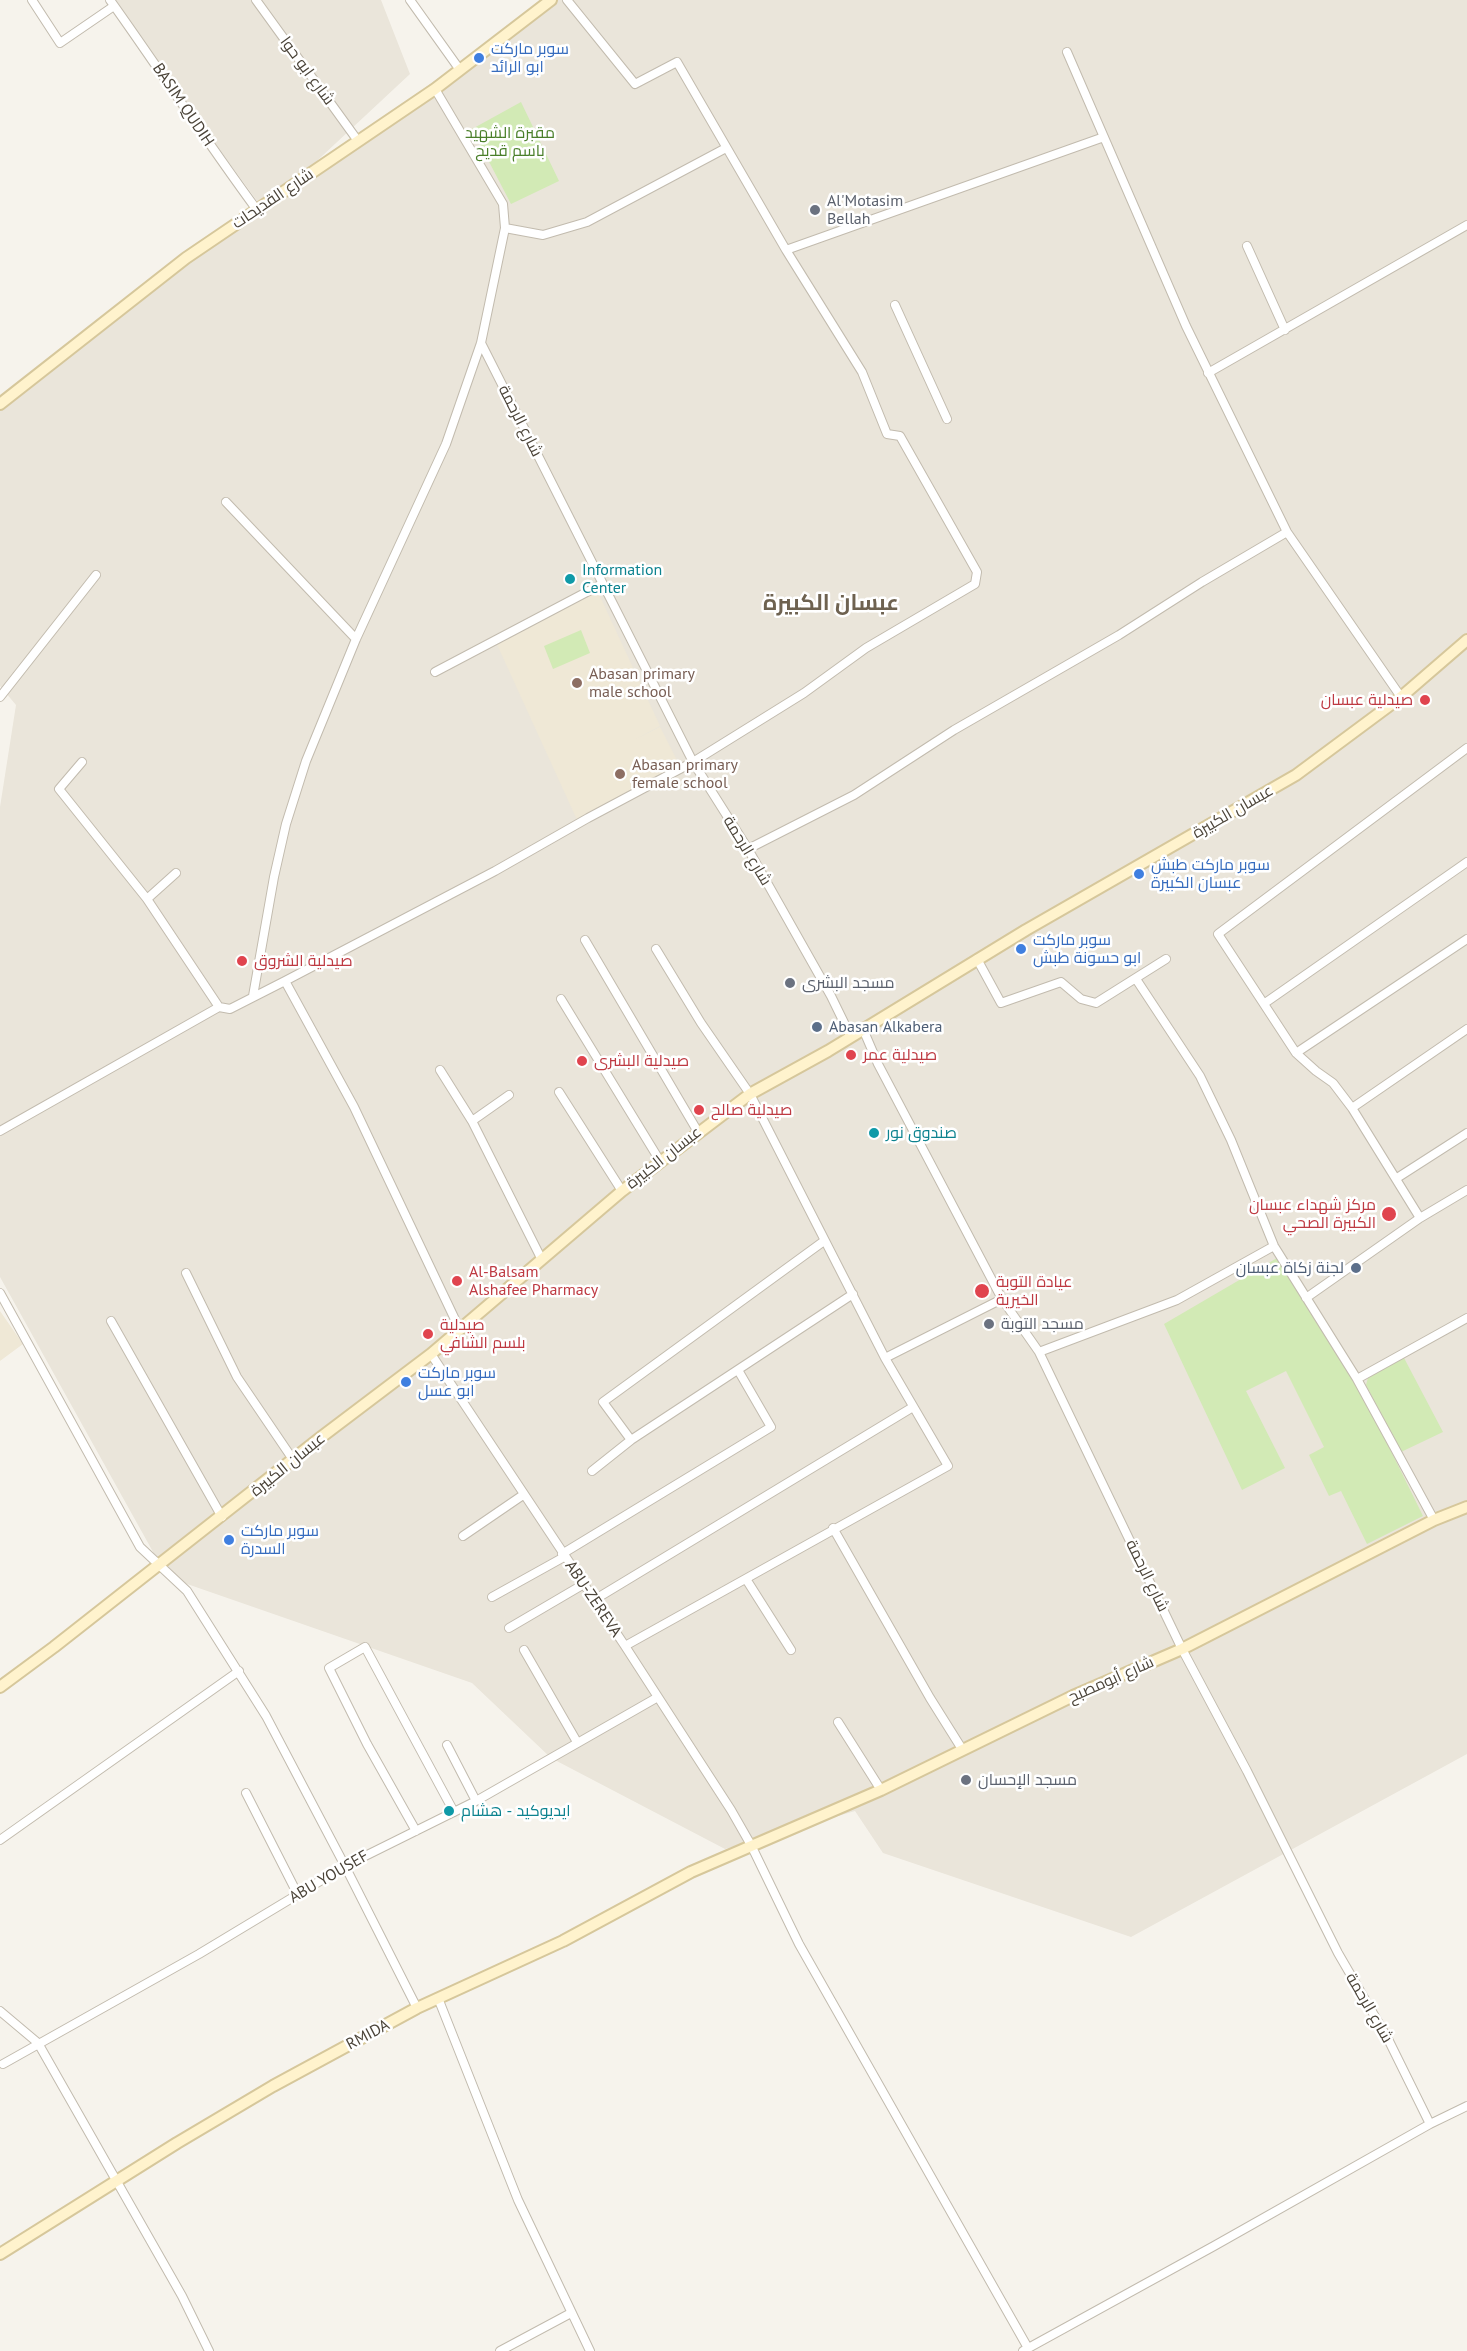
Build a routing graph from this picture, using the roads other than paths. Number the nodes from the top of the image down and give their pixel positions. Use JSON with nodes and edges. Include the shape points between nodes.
{"nodes":[{"id":1,"x":32,"y":0,"type":"edge"},
{"id":2,"x":256,"y":0,"type":"edge"},
{"id":3,"x":410,"y":0,"type":"edge"},
{"id":4,"x":551,"y":0,"type":"edge"},
{"id":5,"x":567,"y":0,"type":"edge"},
{"id":6,"x":112,"y":3,"type":"edge"},
{"id":7,"x":1067,"y":52,"type":"dead end"},
{"id":8,"x":460,"y":70,"type":"junction"},
{"id":9,"x":435,"y":89,"type":"junction"},
{"id":10,"x":1104,"y":137,"type":"junction"},
{"id":11,"x":358,"y":141,"type":"junction"},
{"id":12,"x":726,"y":148,"type":"junction"},
{"id":13,"x":257,"y":210,"type":"junction"},
{"id":14,"x":1467,"y":225,"type":"edge"},
{"id":15,"x":505,"y":228,"type":"junction"},
{"id":16,"x":1246,"y":246,"type":"dead end"},
{"id":17,"x":786,"y":250,"type":"junction"},
{"id":18,"x":896,"y":305,"type":"dead end"},
{"id":19,"x":1285,"y":330,"type":"junction"},
{"id":20,"x":482,"y":343,"type":"junction"},
{"id":21,"x":1208,"y":373,"type":"junction"},
{"id":22,"x":0,"y":404,"type":"edge"},
{"id":23,"x":947,"y":419,"type":"dead end"},
{"id":24,"x":226,"y":502,"type":"dead end"},
{"id":25,"x":1287,"y":532,"type":"junction"},
{"id":26,"x":96,"y":575,"type":"dead end"},
{"id":27,"x":602,"y":584,"type":"junction"},
{"id":28,"x":356,"y":639,"type":"junction"},
{"id":29,"x":1467,"y":640,"type":"edge"},
{"id":30,"x":435,"y":672,"type":"dead end"},
{"id":31,"x":0,"y":697,"type":"edge"},
{"id":32,"x":1401,"y":697,"type":"junction"},
{"id":33,"x":1467,"y":748,"type":"edge"},
{"id":34,"x":82,"y":762,"type":"dead end"},
{"id":35,"x":693,"y":762,"type":"junction"},
{"id":36,"x":748,"y":849,"type":"junction"},
{"id":37,"x":1467,"y":862,"type":"edge"},
{"id":38,"x":176,"y":873,"type":"dead end"},
{"id":39,"x":147,"y":900,"type":"junction"},
{"id":40,"x":1467,"y":939,"type":"edge"},
{"id":41,"x":585,"y":940,"type":"dead end"},
{"id":42,"x":656,"y":949,"type":"dead end"},
{"id":43,"x":977,"y":959,"type":"junction"},
{"id":44,"x":1166,"y":959,"type":"dead end"},
{"id":45,"x":1136,"y":979,"type":"junction"},
{"id":46,"x":285,"y":981,"type":"junction"},
{"id":47,"x":253,"y":996,"type":"junction"},
{"id":48,"x":561,"y":999,"type":"dead end"},
{"id":49,"x":1265,"y":1003,"type":"junction"},
{"id":50,"x":219,"y":1007,"type":"junction"},
{"id":51,"x":863,"y":1029,"type":"junction"},
{"id":52,"x":1467,"y":1029,"type":"edge"},
{"id":53,"x":851,"y":1037,"type":"junction"},
{"id":54,"x":1296,"y":1053,"type":"junction"},
{"id":55,"x":440,"y":1070,"type":"dead end"},
{"id":56,"x":559,"y":1092,"type":"dead end"},
{"id":57,"x":750,"y":1094,"type":"junction"},
{"id":58,"x":508,"y":1095,"type":"dead end"},
{"id":59,"x":1352,"y":1108,"type":"junction"},
{"id":60,"x":472,"y":1121,"type":"junction"},
{"id":61,"x":0,"y":1131,"type":"edge"},
{"id":62,"x":698,"y":1132,"type":"junction"},
{"id":63,"x":1467,"y":1133,"type":"edge"},
{"id":64,"x":660,"y":1161,"type":"junction"},
{"id":65,"x":1397,"y":1178,"type":"junction"},
{"id":66,"x":1467,"y":1190,"type":"edge"},
{"id":67,"x":622,"y":1191,"type":"junction"},
{"id":68,"x":1420,"y":1218,"type":"junction"},
{"id":69,"x":825,"y":1241,"type":"junction"},
{"id":70,"x":1274,"y":1245,"type":"junction"},
{"id":71,"x":541,"y":1258,"type":"junction"},
{"id":72,"x":186,"y":1273,"type":"dead end"},
{"id":73,"x":853,"y":1294,"type":"junction"},
{"id":74,"x":1,"y":1298,"type":"edge"},
{"id":75,"x":1306,"y":1298,"type":"junction"},
{"id":76,"x":1002,"y":1299,"type":"junction"},
{"id":77,"x":1467,"y":1318,"type":"edge"},
{"id":78,"x":111,"y":1321,"type":"dead end"},
{"id":79,"x":459,"y":1330,"type":"junction"},
{"id":80,"x":1038,"y":1352,"type":"junction"},
{"id":81,"x":430,"y":1354,"type":"junction"},
{"id":82,"x":885,"y":1358,"type":"junction"},
{"id":83,"x":738,"y":1370,"type":"junction"},
{"id":84,"x":1357,"y":1379,"type":"junction"},
{"id":85,"x":913,"y":1407,"type":"junction"},
{"id":86,"x":631,"y":1440,"type":"junction"},
{"id":87,"x":294,"y":1461,"type":"junction"},
{"id":88,"x":592,"y":1471,"type":"dead end"},
{"id":89,"x":523,"y":1495,"type":"junction"},
{"id":90,"x":1467,"y":1507,"type":"edge"},
{"id":91,"x":222,"y":1516,"type":"junction"},
{"id":92,"x":1434,"y":1520,"type":"junction"},
{"id":93,"x":833,"y":1528,"type":"junction"},
{"id":94,"x":463,"y":1536,"type":"dead end"},
{"id":95,"x":563,"y":1555,"type":"junction"},
{"id":96,"x":159,"y":1565,"type":"junction"},
{"id":97,"x":746,"y":1579,"type":"junction"},
{"id":98,"x":584,"y":1584,"type":"junction"},
{"id":99,"x":492,"y":1597,"type":"dead end"},
{"id":100,"x":594,"y":1600,"type":"junction"},
{"id":101,"x":509,"y":1628,"type":"dead end"},
{"id":102,"x":625,"y":1646,"type":"junction"},
{"id":103,"x":1182,"y":1649,"type":"junction"},
{"id":104,"x":524,"y":1650,"type":"dead end"},
{"id":105,"x":791,"y":1650,"type":"dead end"},
{"id":106,"x":239,"y":1671,"type":"junction"},
{"id":107,"x":0,"y":1687,"type":"edge"},
{"id":108,"x":658,"y":1697,"type":"junction"},
{"id":109,"x":838,"y":1722,"type":"dead end"},
{"id":110,"x":577,"y":1742,"type":"junction"},
{"id":111,"x":447,"y":1745,"type":"dead end"},
{"id":112,"x":962,"y":1749,"type":"junction"},
{"id":113,"x":881,"y":1790,"type":"junction"},
{"id":114,"x":246,"y":1793,"type":"dead end"},
{"id":115,"x":476,"y":1800,"type":"junction"},
{"id":116,"x":454,"y":1812,"type":"junction"},
{"id":117,"x":416,"y":1831,"type":"junction"},
{"id":118,"x":0,"y":1840,"type":"edge"},
{"id":119,"x":751,"y":1845,"type":"junction"},
{"id":120,"x":345,"y":1866,"type":"junction"},
{"id":121,"x":298,"y":1895,"type":"junction"},
{"id":122,"x":438,"y":1998,"type":"junction"},
{"id":123,"x":417,"y":2008,"type":"junction"},
{"id":124,"x":0,"y":2011,"type":"edge"},
{"id":125,"x":38,"y":2043,"type":"junction"},
{"id":126,"x":3,"y":2064,"type":"dead end"},
{"id":127,"x":1467,"y":2106,"type":"edge"},
{"id":128,"x":1430,"y":2124,"type":"junction"},
{"id":129,"x":116,"y":2181,"type":"junction"},
{"id":130,"x":0,"y":2254,"type":"edge"},
{"id":131,"x":571,"y":2313,"type":"junction"},
{"id":132,"x":1025,"y":2350,"type":"edge"},
{"id":133,"x":209,"y":2351,"type":"edge"},
{"id":134,"x":500,"y":2351,"type":"edge"},
{"id":135,"x":590,"y":2351,"type":"edge"}],
"edges":[{"from":1,"to":6,"type":"street","via":[[60,43]]},
{"from":2,"to":11,"type":"street","name":"شارع ابو حوا"},
{"from":3,"to":8,"type":"street"},
{"from":4,"to":8,"type":"street","name":"شارع القديحات"},
{"from":5,"to":12,"type":"street","via":[[635,84],[677,62]]},
{"from":6,"to":13,"type":"street","name":"BASIM QUDIH"},
{"from":7,"to":10,"type":"street"},
{"from":8,"to":9,"type":"street","name":"شارع القديحات"},
{"from":9,"to":11,"type":"street","name":"شارع القديحات"},
{"from":9,"to":15,"type":"street","via":[[503,204]]},
{"from":10,"to":17,"type":"street"},
{"from":10,"to":21,"type":"street"},
{"from":11,"to":13,"type":"street","name":"شارع القديحات"},
{"from":12,"to":15,"type":"street","via":[[586,222],[543,235]]},
{"from":12,"to":17,"type":"street"},
{"from":13,"to":22,"type":"street","name":"شارع القديحات","via":[[186,258]]},
{"from":14,"to":19,"type":"street"},
{"from":15,"to":20,"type":"street"},
{"from":16,"to":19,"type":"street"},
{"from":17,"to":35,"type":"street","via":[[862,372],[887,434],[900,436],[965,549],[977,572],[975,584],[866,648],[804,693]]},
{"from":18,"to":23,"type":"street"},
{"from":19,"to":21,"type":"street"},
{"from":20,"to":27,"type":"street","name":"شارع الرحمة"},
{"from":20,"to":28,"type":"street","via":[[446,444]]},
{"from":21,"to":25,"type":"street"},
{"from":24,"to":28,"type":"street"},
{"from":25,"to":32,"type":"street"},
{"from":25,"to":36,"type":"street","via":[[954,730],[854,795]]},
{"from":26,"to":31,"type":"street"},
{"from":27,"to":30,"type":"street"},
{"from":27,"to":35,"type":"street","name":"شارع الرحمة"},
{"from":28,"to":47,"type":"street","via":[[306,761],[286,824]]},
{"from":29,"to":32,"type":"street","name":"عبسان الكبيرة"},
{"from":32,"to":43,"type":"street","name":"عبسان الكبيرة","via":[[1296,775]]},
{"from":33,"to":49,"type":"street","via":[[1218,934]]},
{"from":34,"to":39,"type":"street","via":[[59,789]]},
{"from":35,"to":36,"type":"street","name":"شارع الرحمة"},
{"from":35,"to":46,"type":"street"},
{"from":36,"to":53,"type":"street","name":"شارع الرحمة"},
{"from":37,"to":49,"type":"street"},
{"from":38,"to":39,"type":"street"},
{"from":39,"to":50,"type":"street"},
{"from":40,"to":54,"type":"street"},
{"from":41,"to":62,"type":"street"},
{"from":42,"to":57,"type":"street"},
{"from":43,"to":45,"type":"street","via":[[1001,1003],[1061,982],[1081,999],[1096,1003]]},
{"from":43,"to":51,"type":"street","name":"عبسان الكبيرة"},
{"from":44,"to":45,"type":"street"},
{"from":45,"to":70,"type":"street","via":[[1200,1076],[1232,1140]]},
{"from":46,"to":47,"type":"street"},
{"from":46,"to":79,"type":"street","via":[[354,1107]]},
{"from":47,"to":50,"type":"street","via":[[230,1009]]},
{"from":48,"to":64,"type":"street"},
{"from":49,"to":54,"type":"street"},
{"from":50,"to":61,"type":"street"},
{"from":51,"to":53,"type":"street","name":"عبسان الكبيرة"},
{"from":51,"to":76,"type":"street","name":"شارع الرحمة"},
{"from":52,"to":59,"type":"street"},
{"from":53,"to":57,"type":"street","name":"عبسان الكبيرة"},
{"from":54,"to":59,"type":"street","via":[[1333,1083]]},
{"from":55,"to":60,"type":"street"},
{"from":56,"to":67,"type":"street"},
{"from":57,"to":62,"type":"street","name":"عبسان الكبيرة"},
{"from":57,"to":69,"type":"street"},
{"from":58,"to":60,"type":"street"},
{"from":59,"to":65,"type":"street"},
{"from":60,"to":71,"type":"street"},
{"from":62,"to":64,"type":"street","name":"عبسان الكبيرة"},
{"from":63,"to":65,"type":"street"},
{"from":64,"to":67,"type":"street","name":"عبسان الكبيرة"},
{"from":65,"to":68,"type":"street"},
{"from":66,"to":68,"type":"street"},
{"from":67,"to":71,"type":"street","name":"عبسان الكبيرة"},
{"from":68,"to":75,"type":"street"},
{"from":69,"to":73,"type":"street"},
{"from":69,"to":86,"type":"street","via":[[603,1402]]},
{"from":70,"to":75,"type":"street"},
{"from":70,"to":80,"type":"street","via":[[1177,1300]]},
{"from":71,"to":79,"type":"street","name":"عبسان الكبيرة"},
{"from":72,"to":87,"type":"street","via":[[237,1377]]},
{"from":73,"to":82,"type":"street"},
{"from":73,"to":83,"type":"street"},
{"from":74,"to":96,"type":"street","via":[[140,1547]]},
{"from":75,"to":84,"type":"street"},
{"from":76,"to":80,"type":"street","name":"شارع الرحمة"},
{"from":76,"to":82,"type":"street"},
{"from":77,"to":84,"type":"street"},
{"from":78,"to":91,"type":"street"},
{"from":79,"to":81,"type":"street","name":"عبسان الكبيرة"},
{"from":80,"to":103,"type":"street","name":"شارع الرحمة"},
{"from":81,"to":87,"type":"street","name":"عبسان الكبيرة"},
{"from":81,"to":89,"type":"street","name":"ABU-ZEREVA"},
{"from":82,"to":85,"type":"street"},
{"from":83,"to":86,"type":"street"},
{"from":83,"to":95,"type":"street","via":[[771,1427]]},
{"from":84,"to":92,"type":"street"},
{"from":85,"to":93,"type":"street","via":[[948,1466]]},
{"from":85,"to":100,"type":"street"},
{"from":86,"to":88,"type":"street"},
{"from":87,"to":91,"type":"street","name":"عبسان الكبيرة"},
{"from":89,"to":94,"type":"street"},
{"from":89,"to":95,"type":"street","name":"ABU-ZEREVA"},
{"from":90,"to":92,"type":"street","name":"شارع أبومصبح"},
{"from":91,"to":96,"type":"street","name":"عبسان الكبيرة"},
{"from":92,"to":103,"type":"street","name":"شارع أبومصبح"},
{"from":93,"to":97,"type":"street"},
{"from":93,"to":112,"type":"street"},
{"from":95,"to":98,"type":"street","name":"ABU-ZEREVA"},
{"from":95,"to":99,"type":"street"},
{"from":96,"to":106,"type":"street","via":[[187,1591]]},
{"from":96,"to":107,"type":"street","name":"عبسان الكبيرة"},
{"from":97,"to":102,"type":"street"},
{"from":97,"to":105,"type":"street"},
{"from":98,"to":100,"type":"street","name":"ABU-ZEREVA"},
{"from":98,"to":101,"type":"street"},
{"from":100,"to":102,"type":"street","name":"ABU-ZEREVA"},
{"from":102,"to":108,"type":"street","name":"ABU-ZEREVA"},
{"from":103,"to":112,"type":"street","name":"شارع أبومصبح"},
{"from":103,"to":128,"type":"street","name":"شارع الرحمة"},
{"from":104,"to":110,"type":"street"},
{"from":106,"to":118,"type":"street"},
{"from":106,"to":120,"type":"street"},
{"from":108,"to":110,"type":"street","name":"ABU YOUSEF"},
{"from":108,"to":119,"type":"street","name":"ABU-ZEREVA"},
{"from":109,"to":113,"type":"street"},
{"from":110,"to":115,"type":"street","name":"ABU YOUSEF"},
{"from":111,"to":115,"type":"street"},
{"from":112,"to":113,"type":"street","name":"شارع أبومصبح"},
{"from":113,"to":119,"type":"street","name":"شارع أبومصبح"},
{"from":114,"to":121,"type":"street"},
{"from":115,"to":116,"type":"street","name":"ABU YOUSEF"},
{"from":116,"to":117,"type":"street","name":"ABU YOUSEF"},
{"from":116,"to":117,"type":"street","via":[[365,1647],[329,1668]]},
{"from":117,"to":120,"type":"street","name":"ABU YOUSEF"},
{"from":119,"to":122,"type":"street","name":"RMIDA","via":[[691,1872],[563,1941]]},
{"from":119,"to":132,"type":"street","name":"ABU-ZEREVA","via":[[799,1944]]},
{"from":120,"to":121,"type":"street","name":"ABU YOUSEF"},
{"from":120,"to":123,"type":"street"},
{"from":121,"to":125,"type":"street","name":"ABU YOUSEF"},
{"from":122,"to":123,"type":"street","name":"RMIDA"},
{"from":122,"to":131,"type":"street","via":[[518,2200]]},
{"from":123,"to":129,"type":"street","name":"RMIDA","via":[[273,2086]]},
{"from":124,"to":125,"type":"street"},
{"from":125,"to":126,"type":"street","name":"ABU YOUSEF"},
{"from":125,"to":129,"type":"street"},
{"from":127,"to":128,"type":"street"},
{"from":128,"to":132,"type":"street"},
{"from":129,"to":130,"type":"street","name":"RMIDA"},
{"from":129,"to":133,"type":"street"},
{"from":131,"to":134,"type":"street"},
{"from":131,"to":135,"type":"street"}]}
